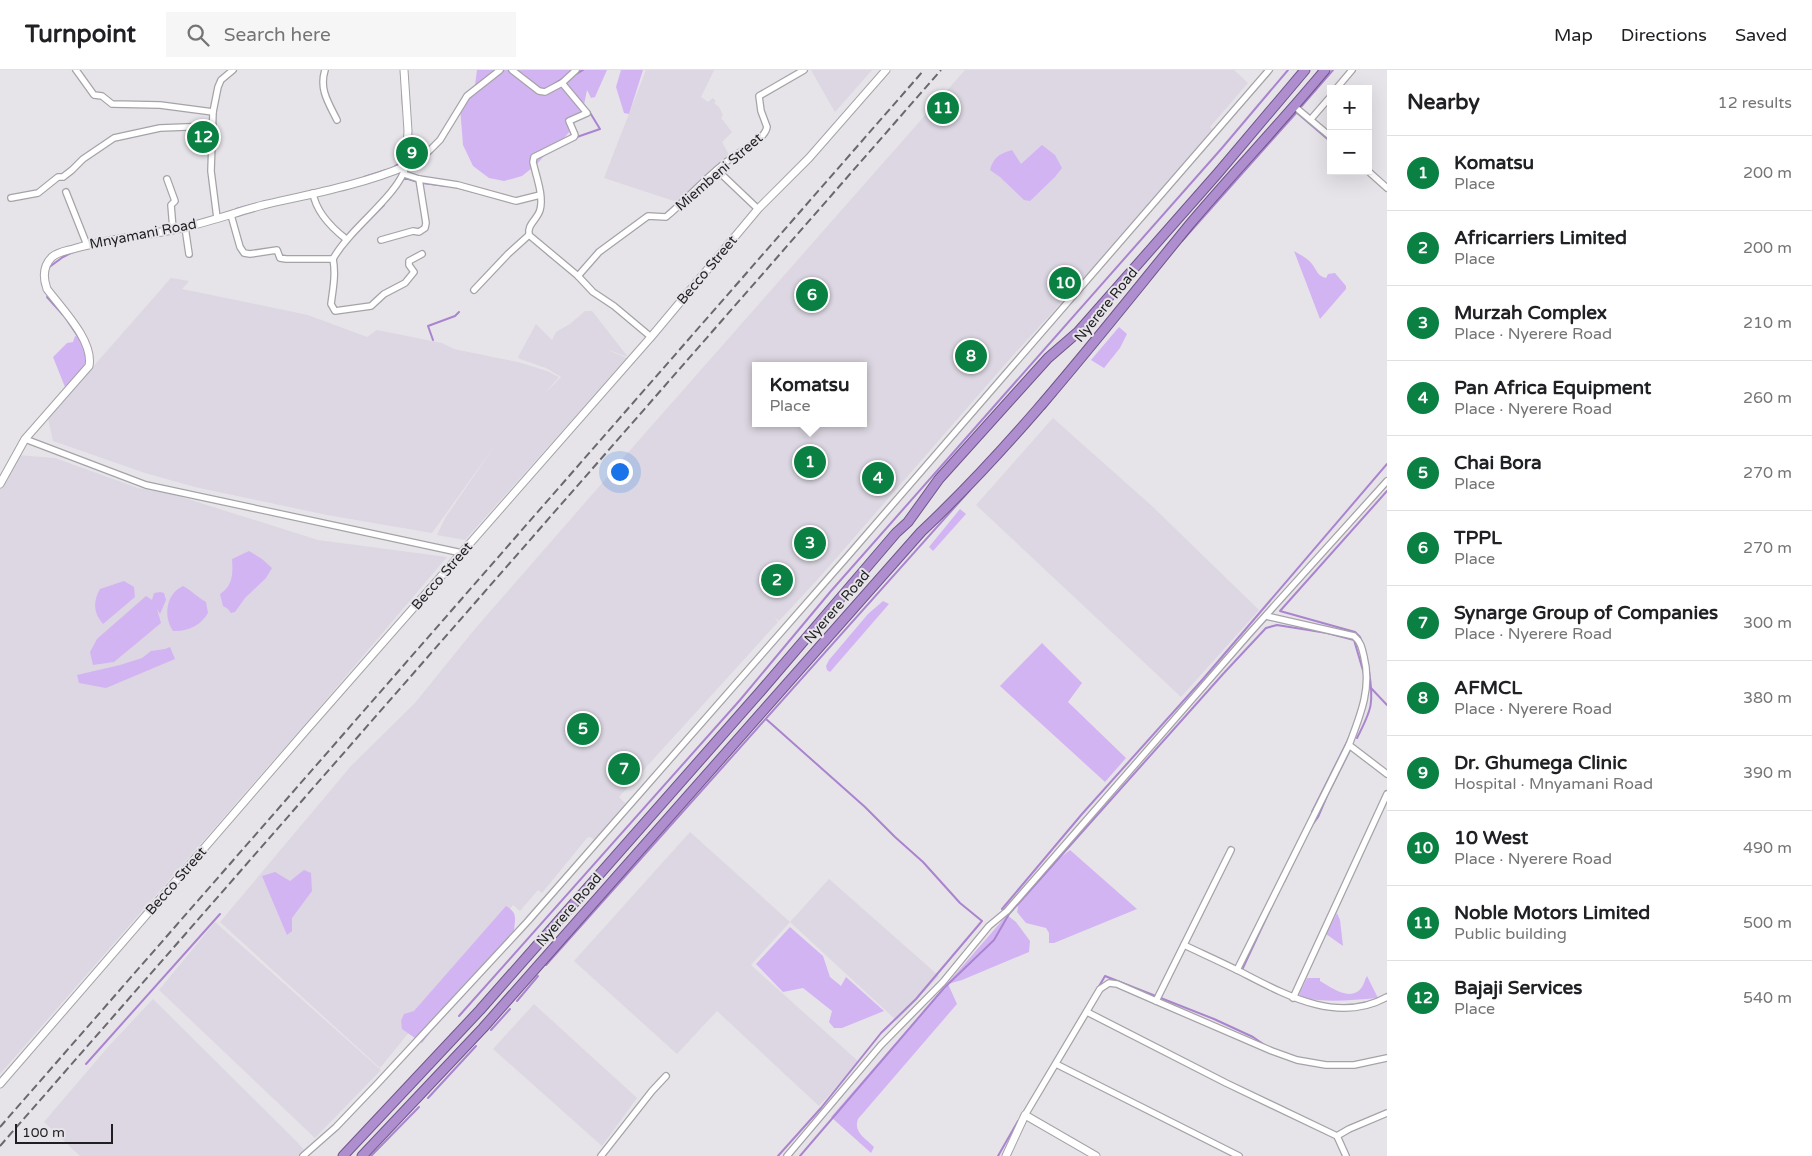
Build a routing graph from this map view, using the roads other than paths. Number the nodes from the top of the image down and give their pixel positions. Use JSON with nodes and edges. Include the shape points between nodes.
{"nodes":[{"id":1,"x":76,"y":70,"type":"edge"},
{"id":2,"x":233,"y":70,"type":"edge"},
{"id":3,"x":325,"y":70,"type":"edge"},
{"id":4,"x":404,"y":70,"type":"edge"},
{"id":5,"x":512,"y":70,"type":"edge"},
{"id":6,"x":576,"y":70,"type":"edge"},
{"id":7,"x":804,"y":70,"type":"edge"},
{"id":8,"x":1269,"y":70,"type":"edge"},
{"id":9,"x":1305,"y":70,"type":"edge"},
{"id":10,"x":1325,"y":70,"type":"edge"},
{"id":11,"x":1352,"y":70,"type":"edge"},
{"id":12,"x":496,"y":71,"type":"edge"},
{"id":13,"x":883,"y":71,"type":"edge"},
{"id":14,"x":562,"y":83,"type":"junction"},
{"id":15,"x":1339,"y":85,"type":"edge"},
{"id":16,"x":1327,"y":101,"type":"edge"},
{"id":17,"x":1294,"y":106,"type":"junction"},
{"id":18,"x":214,"y":112,"type":"junction"},
{"id":19,"x":1311,"y":119,"type":"junction"},
{"id":20,"x":337,"y":120,"type":"dead end"},
{"id":21,"x":213,"y":126,"type":"junction"},
{"id":22,"x":1327,"y":133,"type":"edge"},
{"id":23,"x":406,"y":166,"type":"junction"},
{"id":24,"x":717,"y":170,"type":"junction"},
{"id":25,"x":404,"y":174,"type":"junction"},
{"id":26,"x":1372,"y":175,"type":"edge"},
{"id":27,"x":167,"y":179,"type":"dead end"},
{"id":28,"x":419,"y":179,"type":"junction"},
{"id":29,"x":1387,"y":188,"type":"edge"},
{"id":30,"x":66,"y":192,"type":"dead end"},
{"id":31,"x":313,"y":194,"type":"junction"},
{"id":32,"x":540,"y":195,"type":"junction"},
{"id":33,"x":11,"y":198,"type":"dead end"},
{"id":34,"x":758,"y":209,"type":"junction"},
{"id":35,"x":231,"y":215,"type":"junction"},
{"id":36,"x":217,"y":218,"type":"junction"},
{"id":37,"x":184,"y":227,"type":"junction"},
{"id":38,"x":173,"y":229,"type":"junction"},
{"id":39,"x":529,"y":235,"type":"junction"},
{"id":40,"x":346,"y":240,"type":"junction"},
{"id":41,"x":381,"y":240,"type":"dead end"},
{"id":42,"x":87,"y":245,"type":"junction"},
{"id":43,"x":189,"y":254,"type":"dead end"},
{"id":44,"x":422,"y":254,"type":"dead end"},
{"id":45,"x":333,"y":259,"type":"junction"},
{"id":46,"x":578,"y":276,"type":"junction"},
{"id":47,"x":474,"y":290,"type":"dead end"},
{"id":48,"x":651,"y":337,"type":"junction"},
{"id":49,"x":26,"y":439,"type":"junction"},
{"id":50,"x":1387,"y":481,"type":"edge"},
{"id":51,"x":0,"y":484,"type":"edge"},
{"id":52,"x":462,"y":553,"type":"junction"},
{"id":53,"x":1266,"y":616,"type":"junction"},
{"id":54,"x":1350,"y":745,"type":"junction"},
{"id":55,"x":1387,"y":774,"type":"edge"},
{"id":56,"x":1387,"y":794,"type":"edge"},
{"id":57,"x":1231,"y":850,"type":"dead end"},
{"id":58,"x":1184,"y":945,"type":"junction"},
{"id":59,"x":1237,"y":970,"type":"junction"},
{"id":60,"x":1387,"y":997,"type":"edge"},
{"id":61,"x":1293,"y":998,"type":"junction"},
{"id":62,"x":1156,"y":1000,"type":"junction"},
{"id":63,"x":1087,"y":1012,"type":"junction"},
{"id":64,"x":1387,"y":1058,"type":"edge"},
{"id":65,"x":1056,"y":1064,"type":"junction"},
{"id":66,"x":666,"y":1076,"type":"dead end"},
{"id":67,"x":0,"y":1084,"type":"edge"},
{"id":68,"x":1387,"y":1113,"type":"edge"},
{"id":69,"x":1025,"y":1115,"type":"junction"},
{"id":70,"x":1337,"y":1136,"type":"junction"},
{"id":71,"x":1087,"y":1154,"type":"edge"},
{"id":72,"x":303,"y":1156,"type":"edge"},
{"id":73,"x":343,"y":1156,"type":"edge"},
{"id":74,"x":362,"y":1156,"type":"edge"},
{"id":75,"x":601,"y":1156,"type":"edge"},
{"id":76,"x":787,"y":1156,"type":"edge"},
{"id":77,"x":1006,"y":1156,"type":"edge"},
{"id":78,"x":1096,"y":1156,"type":"edge"},
{"id":79,"x":1239,"y":1156,"type":"edge"},
{"id":80,"x":1346,"y":1156,"type":"edge"}],
"edges":[{"from":1,"to":18,"type":"street","via":[[94,95],[103,96],[112,104],[160,105]]},
{"from":2,"to":18,"type":"street","via":[[221,80]]},
{"from":3,"to":20,"type":"street","via":[[322,81],[325,97]]},
{"from":4,"to":23,"type":"street","via":[[408,131]]},
{"from":5,"to":14,"type":"street","via":[[542,92]]},
{"from":6,"to":14,"type":"street"},
{"from":7,"to":24,"type":"street","name":"Miembeni Street","via":[[759,96],[767,129]]},
{"from":8,"to":72,"type":"street","via":[[528,921],[336,1127]]},
{"from":9,"to":73,"type":"highway","name":"Nyerere Road","via":[[1078,332],[1048,358],[939,479],[908,522],[480,1010]]},
{"from":10,"to":17,"type":"highway","name":"Nyerere Road"},
{"from":11,"to":15,"type":"street"},
{"from":12,"to":23,"type":"street","via":[[465,99],[440,140],[420,159]]},
{"from":13,"to":34,"type":"street","name":"Becco Street","via":[[809,158]]},
{"from":14,"to":32,"type":"street","via":[[587,113],[569,121],[574,137],[534,156]]},
{"from":16,"to":19,"type":"street"},
{"from":17,"to":19,"type":"street"},
{"from":17,"to":74,"type":"highway","name":"Nyerere Road","via":[[1192,222],[1040,408],[961,495],[915,539],[489,1021]]},
{"from":18,"to":21,"type":"street"},
{"from":19,"to":22,"type":"street"},
{"from":21,"to":33,"type":"street","via":[[160,128],[114,138],[38,193]]},
{"from":21,"to":36,"type":"street","via":[[211,171]]},
{"from":23,"to":25,"type":"street"},
{"from":23,"to":31,"type":"street","name":"Mnyamani Road"},
{"from":24,"to":34,"type":"street"},
{"from":24,"to":46,"type":"street","name":"Miembeni Street","via":[[666,217],[648,216],[618,237],[599,252]]},
{"from":25,"to":28,"type":"street"},
{"from":25,"to":40,"type":"street"},
{"from":26,"to":29,"type":"street"},
{"from":27,"to":38,"type":"street","via":[[175,201],[171,205]]},
{"from":28,"to":32,"type":"street","via":[[458,185],[516,201]]},
{"from":28,"to":41,"type":"street","via":[[425,228]]},
{"from":30,"to":42,"type":"street"},
{"from":31,"to":35,"type":"street","name":"Mnyamani Road"},
{"from":31,"to":40,"type":"street","via":[[319,211]]},
{"from":32,"to":39,"type":"street","via":[[540,209],[530,225]]},
{"from":34,"to":48,"type":"street","name":"Becco Street"},
{"from":35,"to":36,"type":"street","name":"Mnyamani Road"},
{"from":35,"to":45,"type":"street","via":[[244,253],[277,250],[280,258],[286,259]]},
{"from":36,"to":37,"type":"street","name":"Mnyamani Road"},
{"from":37,"to":38,"type":"street","name":"Mnyamani Road"},
{"from":37,"to":43,"type":"street"},
{"from":38,"to":42,"type":"street","name":"Mnyamani Road"},
{"from":39,"to":46,"type":"street"},
{"from":39,"to":47,"type":"street"},
{"from":40,"to":45,"type":"street"},
{"from":42,"to":49,"type":"street","name":"Mnyamani Road","via":[[52,257],[44,272],[44,281],[86,343],[91,358],[89,366]]},
{"from":44,"to":45,"type":"street","via":[[409,261],[414,272],[405,283],[384,294],[371,306],[346,311],[335,311],[330,304],[334,285]]},
{"from":46,"to":48,"type":"street","via":[[593,292]]},
{"from":48,"to":52,"type":"street","name":"Becco Street"},
{"from":49,"to":51,"type":"street","name":"Mnyamani Road"},
{"from":49,"to":52,"type":"street","via":[[146,485]]},
{"from":50,"to":53,"type":"street"},
{"from":52,"to":67,"type":"street","name":"Becco Street"},
{"from":53,"to":54,"type":"street","via":[[1350,635],[1362,646],[1368,670],[1366,690]]},
{"from":53,"to":76,"type":"street","via":[[1007,911],[989,926],[943,982],[881,1045]]},
{"from":54,"to":55,"type":"street"},
{"from":54,"to":59,"type":"street"},
{"from":56,"to":61,"type":"street"},
{"from":57,"to":58,"type":"street"},
{"from":58,"to":59,"type":"street"},
{"from":58,"to":62,"type":"street"},
{"from":59,"to":61,"type":"street"},
{"from":60,"to":61,"type":"street","via":[[1361,1006],[1340,1008]]},
{"from":62,"to":63,"type":"street","via":[[1109,983],[1100,989]]},
{"from":62,"to":64,"type":"street","via":[[1297,1060],[1354,1066]]},
{"from":63,"to":65,"type":"street"},
{"from":63,"to":70,"type":"street"},
{"from":65,"to":69,"type":"street"},
{"from":65,"to":79,"type":"street"},
{"from":66,"to":75,"type":"street"},
{"from":68,"to":70,"type":"street"},
{"from":69,"to":71,"type":"street"},
{"from":69,"to":77,"type":"street"},
{"from":70,"to":80,"type":"street"},
{"from":71,"to":78,"type":"street"}]}
